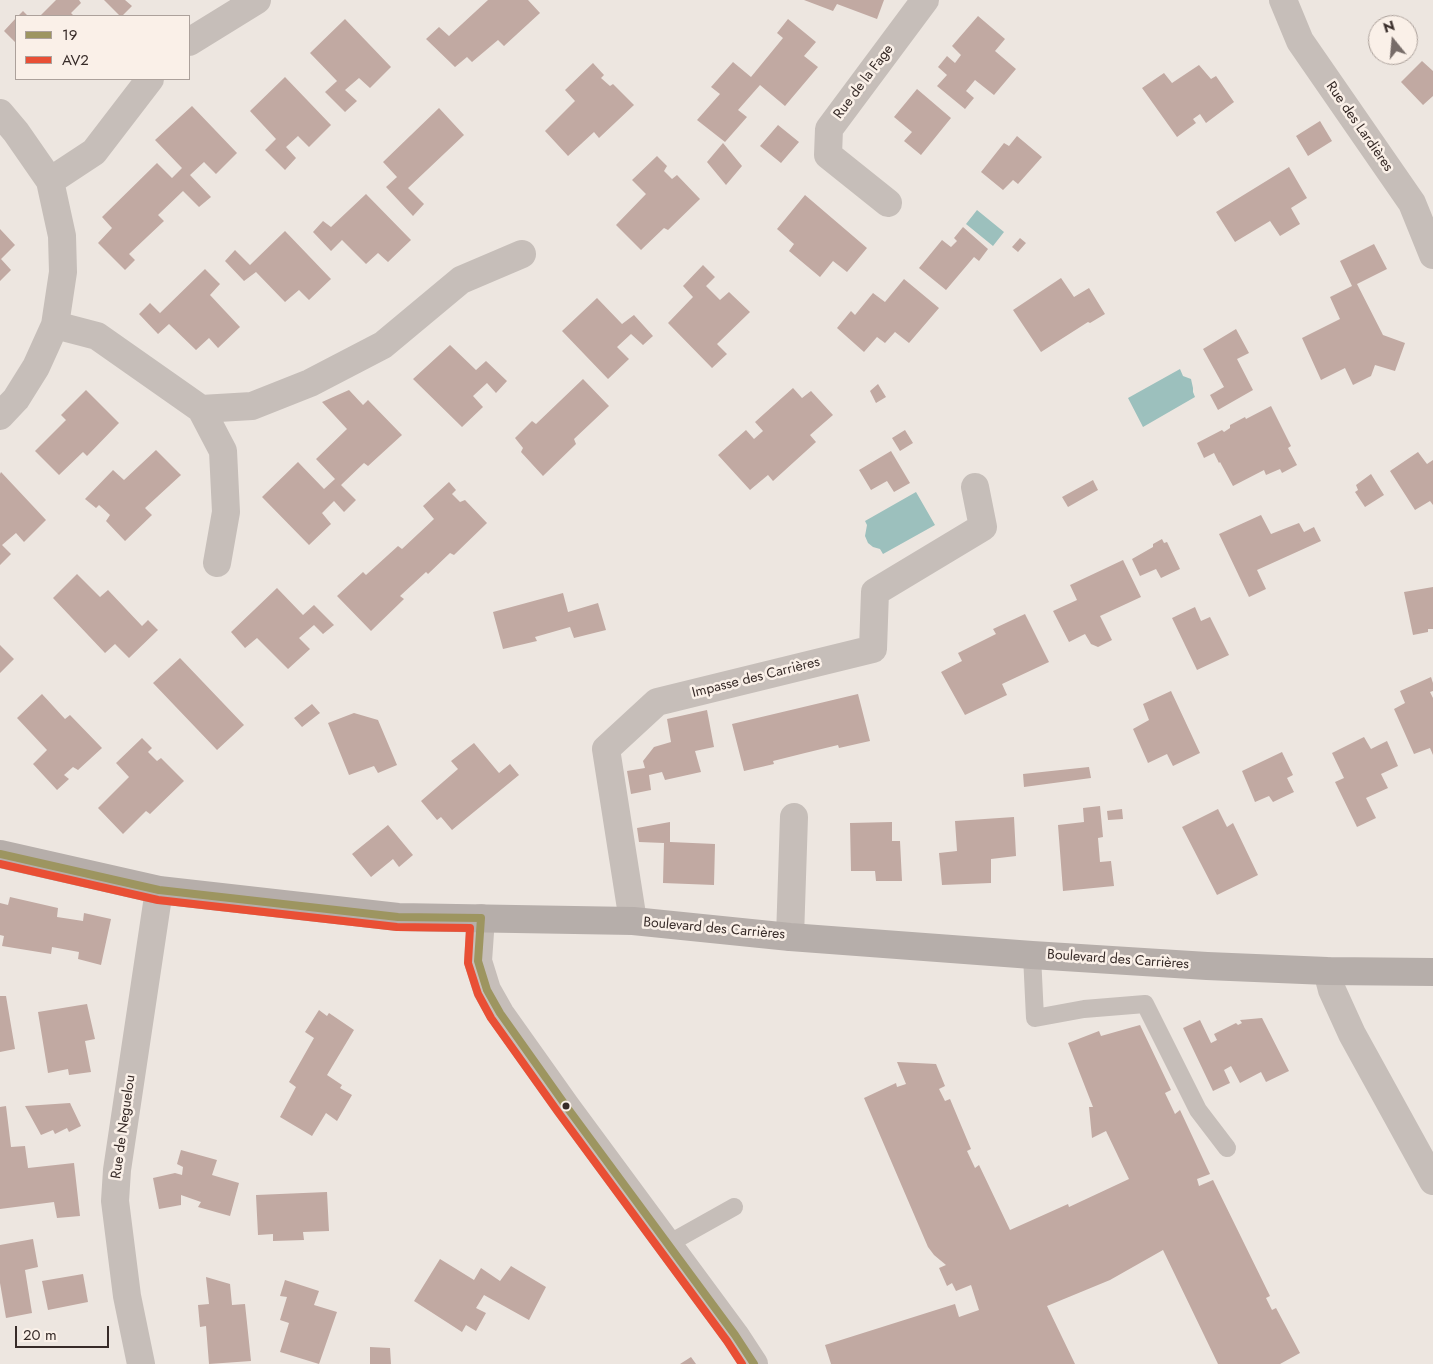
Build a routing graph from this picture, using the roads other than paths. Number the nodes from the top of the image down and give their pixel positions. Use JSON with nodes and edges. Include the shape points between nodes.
{"nodes":[{"id":1,"x":257,"y":0,"type":"edge"},
{"id":2,"x":926,"y":0,"type":"edge"},
{"id":3,"x":1283,"y":0,"type":"edge"},
{"id":4,"x":190,"y":41,"type":"edge"},
{"id":5,"x":149,"y":80,"type":"edge"},
{"id":6,"x":0,"y":113,"type":"edge"},
{"id":7,"x":50,"y":182,"type":"junction"},
{"id":8,"x":888,"y":203,"type":"dead end"},
{"id":9,"x":522,"y":254,"type":"dead end"},
{"id":10,"x":1433,"y":255,"type":"edge"},
{"id":11,"x":55,"y":325,"type":"junction"},
{"id":12,"x":201,"y":409,"type":"junction"},
{"id":13,"x":0,"y":416,"type":"edge"},
{"id":14,"x":975,"y":487,"type":"dead end"},
{"id":15,"x":217,"y":564,"type":"dead end"},
{"id":16,"x":794,"y":818,"type":"dead end"},
{"id":17,"x":0,"y":854,"type":"edge"},
{"id":18,"x":159,"y":890,"type":"junction"},
{"id":19,"x":481,"y":918,"type":"junction"},
{"id":20,"x":633,"y":921,"type":"junction"},
{"id":21,"x":790,"y":936,"type":"junction"},
{"id":22,"x":1032,"y":955,"type":"junction"},
{"id":23,"x":1327,"y":971,"type":"junction"},
{"id":24,"x":1433,"y":972,"type":"edge"},
{"id":25,"x":1227,"y":1148,"type":"dead end"},
{"id":26,"x":1433,"y":1180,"type":"edge"},
{"id":27,"x":734,"y":1207,"type":"dead end"},
{"id":28,"x":668,"y":1244,"type":"junction"},
{"id":29,"x":141,"y":1364,"type":"edge"},
{"id":30,"x":754,"y":1364,"type":"edge"}],
"edges":[{"from":1,"to":4,"type":"street"},
{"from":2,"to":8,"type":"street","name":"Rue de la Fage","via":[[829,129],[828,155]]},
{"from":3,"to":10,"type":"street","name":"Rue des Lardières","via":[[1300,41],[1412,202]]},
{"from":5,"to":7,"type":"street","via":[[94,152]]},
{"from":6,"to":7,"type":"street"},
{"from":7,"to":11,"type":"street","via":[[62,236],[63,272]]},
{"from":9,"to":12,"type":"street","via":[[461,280],[383,345],[310,383],[252,406]]},
{"from":11,"to":12,"type":"street","via":[[96,336]]},
{"from":11,"to":13,"type":"street","via":[[36,367],[16,399]]},
{"from":12,"to":15,"type":"street","via":[[223,451],[226,512]]},
{"from":14,"to":20,"type":"street","name":"Impasse des Carrières","via":[[983,527],[875,592],[873,649],[657,702],[606,749]]},
{"from":16,"to":21,"type":"street"},
{"from":17,"to":18,"type":"street","name":"Boulevard des Carrières"},
{"from":18,"to":19,"type":"street","name":"Boulevard des Carrières","via":[[398,917]]},
{"from":18,"to":29,"type":"street","name":"Rue de Neguelou","via":[[116,1170],[115,1201],[127,1296]]},
{"from":19,"to":20,"type":"street","name":"Boulevard des Carrières"},
{"from":19,"to":28,"type":"street","via":[[478,961],[487,990],[500,1014]]},
{"from":20,"to":21,"type":"street","name":"Boulevard des Carrières"},
{"from":21,"to":22,"type":"street","name":"Boulevard des Carrières"},
{"from":22,"to":23,"type":"street","name":"Boulevard des Carrières"},
{"from":22,"to":25,"type":"lane","via":[[1035,1018],[1084,1009],[1145,1004],[1198,1110]]},
{"from":23,"to":24,"type":"street","name":"Boulevard des Carrières"},
{"from":23,"to":26,"type":"street","via":[[1352,1034]]},
{"from":27,"to":28,"type":"lane"},
{"from":28,"to":30,"type":"street"}]}
